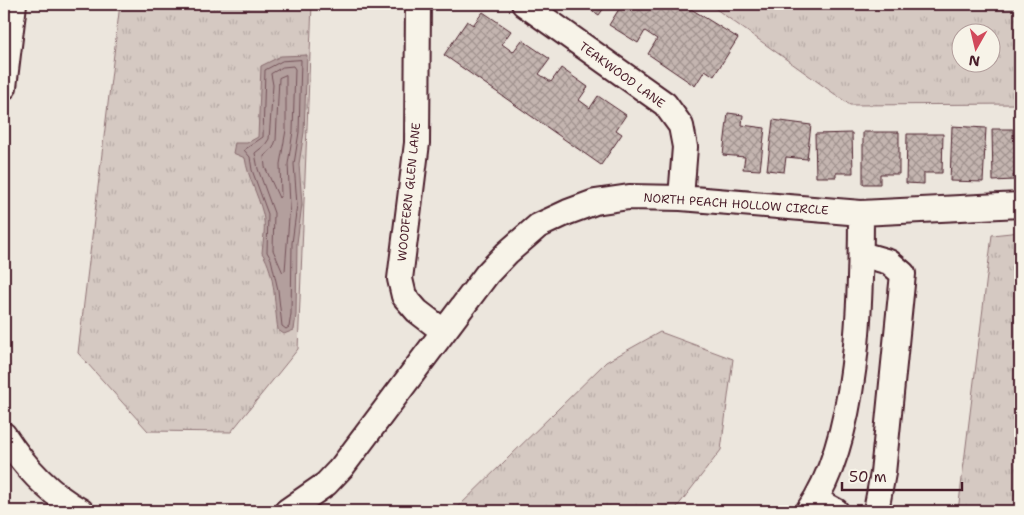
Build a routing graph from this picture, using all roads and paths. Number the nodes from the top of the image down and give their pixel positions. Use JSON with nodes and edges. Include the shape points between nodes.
{"nodes":[{"id":1,"x":14,"y":4,"type":"edge"},
{"id":2,"x":418,"y":4,"type":"edge"},
{"id":3,"x":524,"y":4,"type":"edge"},
{"id":4,"x":4,"y":87,"type":"edge"},
{"id":5,"x":681,"y":198,"type":"junction"},
{"id":6,"x":1020,"y":205,"type":"edge"},
{"id":7,"x":861,"y":212,"type":"junction"},
{"id":8,"x":861,"y":254,"type":"junction"},
{"id":9,"x":443,"y":331,"type":"junction"},
{"id":10,"x":4,"y":435,"type":"edge"},
{"id":11,"x":812,"y":506,"type":"edge"},
{"id":12,"x":81,"y":511,"type":"edge"},
{"id":13,"x":286,"y":511,"type":"edge"},
{"id":14,"x":836,"y":511,"type":"edge"},
{"id":15,"x":876,"y":511,"type":"edge"}],
"edges":[{"from":1,"to":4,"type":"street"},
{"from":2,"to":9,"type":"street","name":"WOODFERN GLEN LANE","via":[[417,143],[400,279],[404,296]]},
{"from":3,"to":5,"type":"street","name":"TEAKWOOD LANE","via":[[665,104],[681,126],[685,147]]},
{"from":5,"to":7,"type":"street","name":"NORTH PEACH HOLLOW CIRCLE"},
{"from":5,"to":9,"type":"street","name":"NORTH PEACH HOLLOW CIRCLE","via":[[629,197],[595,202],[538,226],[507,252]]},
{"from":6,"to":7,"type":"street","name":"NORTH PEACH HOLLOW CIRCLE"},
{"from":7,"to":8,"type":"street"},
{"from":8,"to":11,"type":"street","via":[[853,373],[839,441]]},
{"from":8,"to":15,"type":"street","via":[[889,262],[904,274]]},
{"from":9,"to":13,"type":"street","name":"NORTH PEACH HOLLOW CIRCLE","via":[[342,467],[326,484]]},
{"from":10,"to":12,"type":"street","via":[[44,486]]},
{"from":11,"to":14,"type":"street"}]}
